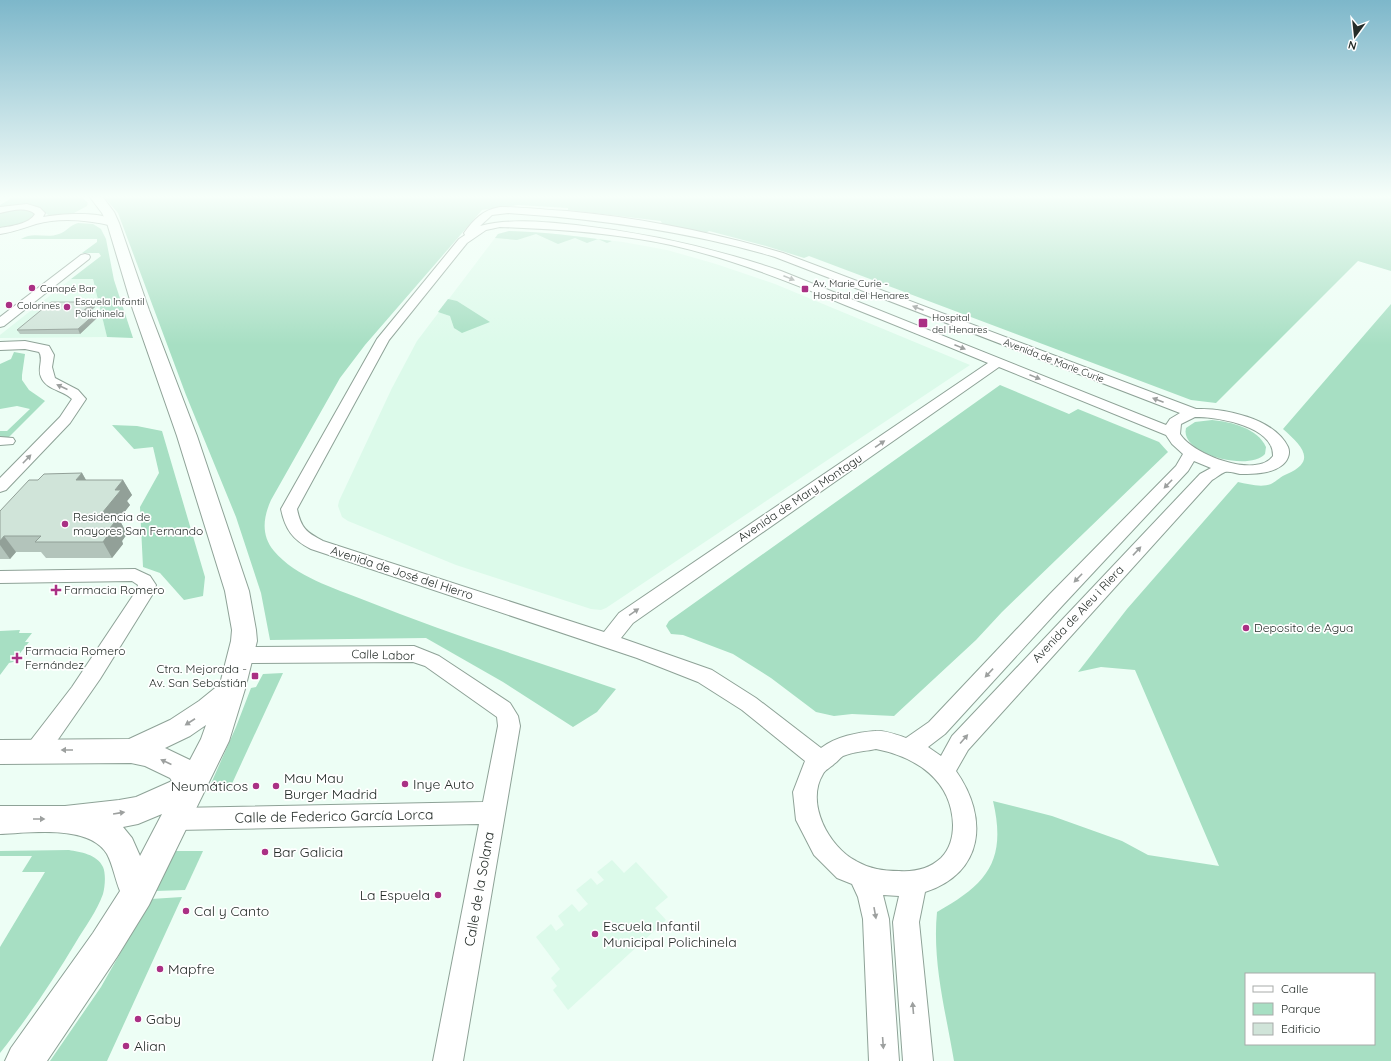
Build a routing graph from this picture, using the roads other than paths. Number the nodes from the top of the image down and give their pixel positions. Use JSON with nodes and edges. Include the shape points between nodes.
{"nodes":[{"id":1,"x":120,"y":246,"type":"edge"},
{"id":2,"x":460,"y":246,"type":"edge"},
{"id":3,"x":684,"y":246,"type":"edge"},
{"id":4,"x":746,"y":246,"type":"edge"},
{"id":5,"x":85,"y":257,"type":"dead end"},
{"id":6,"x":0,"y":323,"type":"edge"},
{"id":7,"x":0,"y":346,"type":"edge"},
{"id":8,"x":998,"y":362,"type":"junction"},
{"id":9,"x":1194,"y":413,"type":"junction"},
{"id":10,"x":1172,"y":432,"type":"junction"},
{"id":11,"x":1191,"y":453,"type":"junction"},
{"id":12,"x":1224,"y":466,"type":"junction"},
{"id":13,"x":0,"y":487,"type":"edge"},
{"id":14,"x":0,"y":577,"type":"edge"},
{"id":15,"x":608,"y":641,"type":"junction"},
{"id":16,"x":239,"y":655,"type":"junction"},
{"id":17,"x":232,"y":689,"type":"junction"},
{"id":18,"x":507,"y":716,"type":"joint"},
{"id":19,"x":909,"y":748,"type":"junction"},
{"id":20,"x":36,"y":751,"type":"junction"},
{"id":21,"x":131,"y":751,"type":"junction"},
{"id":22,"x":0,"y":752,"type":"edge"},
{"id":23,"x":820,"y":760,"type":"junction"},
{"id":24,"x":944,"y":773,"type":"junction"},
{"id":25,"x":193,"y":786,"type":"junction"},
{"id":26,"x":493,"y":813,"type":"junction"},
{"id":27,"x":66,"y":819,"type":"junction"},
{"id":28,"x":176,"y":819,"type":"junction"},
{"id":29,"x":0,"y":820,"type":"edge"},
{"id":30,"x":861,"y":877,"type":"junction"},
{"id":31,"x":914,"y":883,"type":"junction"},
{"id":32,"x":137,"y":894,"type":"junction"},
{"id":33,"x":24,"y":1061,"type":"edge"},
{"id":34,"x":448,"y":1061,"type":"edge"},
{"id":35,"x":884,"y":1061,"type":"edge"},
{"id":36,"x":918,"y":1061,"type":"edge"}],
"edges":[{"from":1,"to":16,"type":"street","via":[[187,436],[237,591],[244,630],[244,641]]},
{"from":2,"to":15,"type":"street","name":"Avenida de José del Hierro","via":[[384,339],[289,509],[292,523],[300,537],[317,545]]},
{"from":3,"to":8,"type":"street","name":"Avenida de Marie Curie","one_way":true,"via":[[777,273]]},
{"from":9,"to":4,"type":"street","name":"Avenida de Marie Curie","one_way":true,"via":[[779,255]]},
{"from":5,"to":6,"type":"street"},
{"from":13,"to":7,"type":"street","one_way":true,"via":[[70,414],[78,399],[73,392],[50,382],[46,377],[46,351],[30,346]]},
{"from":8,"to":10,"type":"street","name":"Avenida de Marie Curie","one_way":true},
{"from":15,"to":8,"type":"street","name":"Avenida de Mary Montagu","one_way":true,"via":[[626,618]]},
{"from":9,"to":10,"type":"street","via":[[1176,419],[1172,425]]},
{"from":9,"to":12,"type":"street","via":[[1215,413],[1244,420],[1269,434],[1282,450],[1277,463],[1268,468],[1248,470]]},
{"from":10,"to":11,"type":"street","via":[[1181,446]]},
{"from":11,"to":12,"type":"street"},
{"from":11,"to":19,"type":"street","name":"Avenida de Aleu i Riera","one_way":true,"via":[[1183,468],[937,728]]},
{"from":24,"to":12,"type":"street","name":"Avenida de Aleu i Riera","one_way":true,"via":[[960,744],[996,704],[1206,477]]},
{"from":14,"to":20,"type":"street","via":[[135,575],[144,580],[146,585],[145,592],[112,644]]},
{"from":15,"to":23,"type":"street","name":"Avenida de José del Hierro","via":[[705,676],[749,704]]},
{"from":16,"to":17,"type":"street"},
{"from":16,"to":18,"type":"street","name":"Calle Labor","via":[[414,654],[432,661],[503,709]]},
{"from":17,"to":21,"type":"street","one_way":true,"via":[[209,709],[180,728]]},
{"from":17,"to":25,"type":"street","via":[[215,741]]},
{"from":18,"to":26,"type":"street","name":"Calle de la Solana","via":[[509,726]]},
{"from":19,"to":23,"type":"street","via":[[876,740],[860,741],[839,748]]},
{"from":19,"to":24,"type":"street","via":[[934,763]]},
{"from":21,"to":20,"type":"street","one_way":true},
{"from":20,"to":22,"type":"street"},
{"from":25,"to":21,"type":"street","one_way":true,"via":[[180,769],[150,755]]},
{"from":23,"to":30,"type":"street","via":[[807,781],[804,807],[807,820],[821,848],[846,869]]},
{"from":24,"to":31,"type":"street","via":[[960,798],[966,825],[965,837],[959,853],[948,867],[938,874]]},
{"from":27,"to":25,"type":"street","one_way":true,"via":[[138,810]]},
{"from":25,"to":28,"type":"street"},
{"from":26,"to":28,"type":"street","name":"Calle de Federico García Lorca"},
{"from":26,"to":34,"type":"street","name":"Calle de la Solana"},
{"from":29,"to":27,"type":"street","one_way":true},
{"from":27,"to":32,"type":"street","via":[[108,832],[116,840]]},
{"from":28,"to":32,"type":"street"},
{"from":30,"to":31,"type":"street","via":[[888,884]]},
{"from":30,"to":35,"type":"street","one_way":true,"via":[[870,896],[876,919]]},
{"from":36,"to":31,"type":"street","one_way":true,"via":[[906,922]]},
{"from":32,"to":33,"type":"street"}]}
